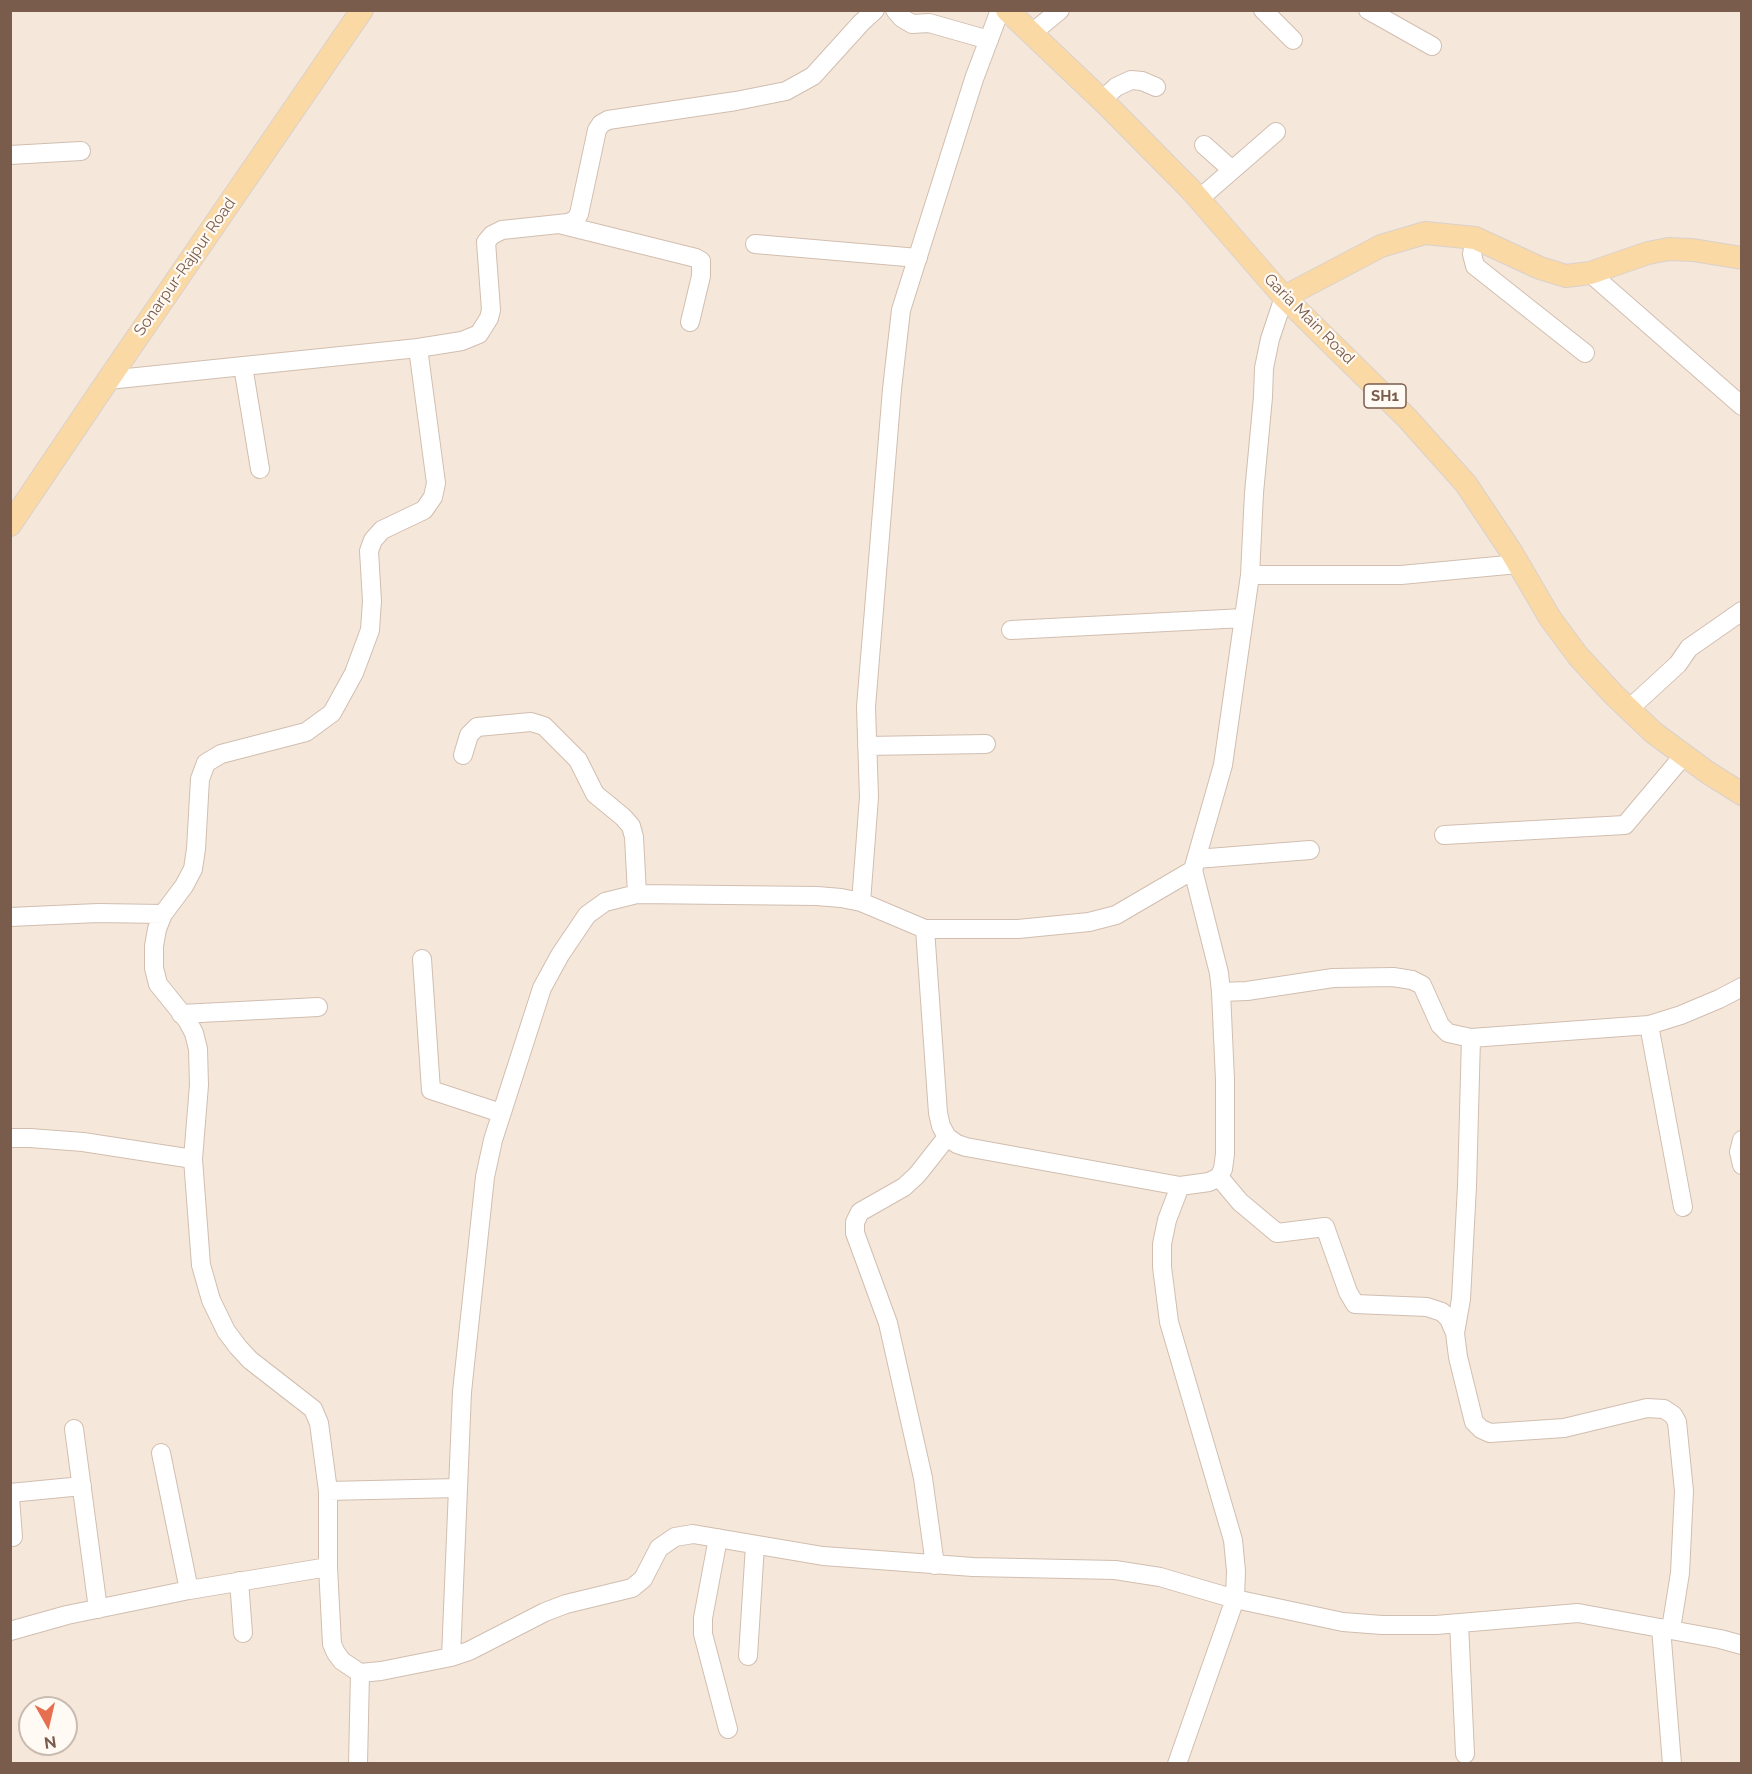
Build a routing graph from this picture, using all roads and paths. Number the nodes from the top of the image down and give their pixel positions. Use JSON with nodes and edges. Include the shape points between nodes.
{"nodes":[{"id":1,"x":362,"y":10,"type":"edge"},
{"id":2,"x":875,"y":10,"type":"edge"},
{"id":3,"x":896,"y":10,"type":"edge"},
{"id":4,"x":1000,"y":10,"type":"edge"},
{"id":5,"x":1006,"y":10,"type":"edge"},
{"id":6,"x":1060,"y":10,"type":"edge"},
{"id":7,"x":1263,"y":10,"type":"edge"},
{"id":8,"x":1368,"y":10,"type":"edge"},
{"id":9,"x":1032,"y":33,"type":"junction"},
{"id":10,"x":989,"y":40,"type":"junction"},
{"id":11,"x":1293,"y":40,"type":"dead end"},
{"id":12,"x":1432,"y":46,"type":"dead end"},
{"id":13,"x":1156,"y":87,"type":"dead end"},
{"id":14,"x":1102,"y":100,"type":"junction"},
{"id":15,"x":1276,"y":132,"type":"dead end"},
{"id":16,"x":1203,"y":145,"type":"dead end"},
{"id":17,"x":81,"y":151,"type":"dead end"},
{"id":18,"x":10,"y":155,"type":"edge"},
{"id":19,"x":1232,"y":170,"type":"junction"},
{"id":20,"x":1199,"y":199,"type":"junction"},
{"id":21,"x":559,"y":224,"type":"junction"},
{"id":22,"x":1475,"y":238,"type":"junction"},
{"id":23,"x":755,"y":244,"type":"dead end"},
{"id":24,"x":918,"y":258,"type":"junction"},
{"id":25,"x":1742,"y":258,"type":"edge"},
{"id":26,"x":1590,"y":273,"type":"junction"},
{"id":27,"x":1284,"y":297,"type":"junction"},
{"id":28,"x":690,"y":322,"type":"dead end"},
{"id":29,"x":418,"y":348,"type":"junction"},
{"id":30,"x":1585,"y":353,"type":"dead end"},
{"id":31,"x":243,"y":366,"type":"junction"},
{"id":32,"x":108,"y":380,"type":"junction"},
{"id":33,"x":1742,"y":406,"type":"edge"},
{"id":34,"x":260,"y":469,"type":"dead end"},
{"id":35,"x":10,"y":525,"type":"edge"},
{"id":36,"x":1518,"y":564,"type":"junction"},
{"id":37,"x":1250,"y":575,"type":"junction"},
{"id":38,"x":1742,"y":611,"type":"edge"},
{"id":39,"x":1244,"y":618,"type":"junction"},
{"id":40,"x":1011,"y":630,"type":"dead end"},
{"id":41,"x":1629,"y":709,"type":"junction"},
{"id":42,"x":986,"y":744,"type":"dead end"},
{"id":43,"x":867,"y":747,"type":"junction"},
{"id":44,"x":463,"y":755,"type":"dead end"},
{"id":45,"x":1684,"y":755,"type":"junction"},
{"id":46,"x":1742,"y":794,"type":"edge"},
{"id":47,"x":1444,"y":835,"type":"dead end"},
{"id":48,"x":1310,"y":850,"type":"dead end"},
{"id":49,"x":1194,"y":865,"type":"junction"},
{"id":50,"x":637,"y":894,"type":"junction"},
{"id":51,"x":861,"y":902,"type":"junction"},
{"id":52,"x":163,"y":914,"type":"junction"},
{"id":53,"x":10,"y":917,"type":"edge"},
{"id":54,"x":925,"y":929,"type":"junction"},
{"id":55,"x":422,"y":959,"type":"dead end"},
{"id":56,"x":1742,"y":987,"type":"edge"},
{"id":57,"x":1221,"y":992,"type":"junction"},
{"id":58,"x":318,"y":1007,"type":"dead end"},
{"id":59,"x":181,"y":1014,"type":"junction"},
{"id":60,"x":1649,"y":1025,"type":"junction"},
{"id":61,"x":1471,"y":1038,"type":"junction"},
{"id":62,"x":501,"y":1113,"type":"junction"},
{"id":63,"x":947,"y":1137,"type":"junction"},
{"id":64,"x":10,"y":1138,"type":"edge"},
{"id":65,"x":1742,"y":1140,"type":"edge"},
{"id":66,"x":193,"y":1159,"type":"junction"},
{"id":67,"x":1742,"y":1165,"type":"edge"},
{"id":68,"x":1219,"y":1177,"type":"junction"},
{"id":69,"x":1180,"y":1186,"type":"junction"},
{"id":70,"x":1683,"y":1207,"type":"dead end"},
{"id":71,"x":1455,"y":1333,"type":"junction"},
{"id":72,"x":74,"y":1430,"type":"dead end"},
{"id":73,"x":161,"y":1453,"type":"dead end"},
{"id":74,"x":82,"y":1486,"type":"junction"},
{"id":75,"x":458,"y":1488,"type":"junction"},
{"id":76,"x":328,"y":1491,"type":"junction"},
{"id":77,"x":10,"y":1493,"type":"edge"},
{"id":78,"x":10,"y":1498,"type":"edge"},
{"id":79,"x":13,"y":1537,"type":"dead end"},
{"id":80,"x":718,"y":1538,"type":"junction"},
{"id":81,"x":755,"y":1545,"type":"junction"},
{"id":82,"x":935,"y":1565,"type":"junction"},
{"id":83,"x":328,"y":1567,"type":"junction"},
{"id":84,"x":238,"y":1581,"type":"junction"},
{"id":85,"x":189,"y":1590,"type":"junction"},
{"id":86,"x":1235,"y":1599,"type":"junction"},
{"id":87,"x":98,"y":1608,"type":"junction"},
{"id":88,"x":1459,"y":1623,"type":"junction"},
{"id":89,"x":1666,"y":1628,"type":"junction"},
{"id":90,"x":10,"y":1631,"type":"edge"},
{"id":91,"x":243,"y":1633,"type":"dead end"},
{"id":92,"x":1742,"y":1645,"type":"edge"},
{"id":93,"x":748,"y":1656,"type":"dead end"},
{"id":94,"x":452,"y":1657,"type":"junction"},
{"id":95,"x":360,"y":1673,"type":"junction"},
{"id":96,"x":728,"y":1729,"type":"dead end"},
{"id":97,"x":1466,"y":1754,"type":"dead end"},
{"id":98,"x":358,"y":1764,"type":"edge"},
{"id":99,"x":1177,"y":1764,"type":"edge"},
{"id":100,"x":1672,"y":1764,"type":"edge"}],
"edges":[{"from":1,"to":32,"type":"main road","name":"Sonarpur-Rajpur Road"},
{"from":2,"to":21,"type":"street","via":[[813,76],[786,91],[601,124],[579,214],[575,220]]},
{"from":3,"to":10,"type":"street","via":[[912,24],[928,24]]},
{"from":4,"to":10,"type":"street"},
{"from":5,"to":9,"type":"main road","name":"Garia Main Road","number":"SH1"},
{"from":6,"to":9,"type":"street"},
{"from":7,"to":11,"type":"street"},
{"from":8,"to":12,"type":"street"},
{"from":9,"to":14,"type":"main road","name":"Garia Main Road","number":"SH1"},
{"from":10,"to":24,"type":"street"},
{"from":13,"to":14,"type":"street","via":[[1131,80]]},
{"from":14,"to":20,"type":"main road","name":"Garia Main Road","number":"SH1"},
{"from":15,"to":19,"type":"street"},
{"from":16,"to":19,"type":"street"},
{"from":17,"to":18,"type":"street"},
{"from":19,"to":20,"type":"street"},
{"from":20,"to":27,"type":"main road","name":"Garia Main Road","number":"SH1"},
{"from":21,"to":28,"type":"street","via":[[701,261]]},
{"from":21,"to":29,"type":"street","via":[[519,227],[492,235],[486,242],[485,254],[491,310],[479,334],[462,341]]},
{"from":22,"to":26,"type":"main road","via":[[1566,276]]},
{"from":22,"to":27,"type":"main road","via":[[1425,233],[1381,246]]},
{"from":22,"to":30,"type":"street","via":[[1475,266]]},
{"from":23,"to":24,"type":"street"},
{"from":24,"to":43,"type":"street","via":[[901,310],[895,360],[866,707]]},
{"from":25,"to":26,"type":"main road","via":[[1669,249]]},
{"from":26,"to":33,"type":"street"},
{"from":27,"to":36,"type":"main road","name":"Garia Main Road","number":"SH1","via":[[1407,418],[1466,484]]},
{"from":27,"to":37,"type":"street","via":[[1264,368]]},
{"from":29,"to":31,"type":"street"},
{"from":29,"to":52,"type":"street","via":[[436,483],[434,497],[424,510],[382,530],[373,540],[369,551],[370,630],[354,673],[332,713],[306,732],[221,754],[206,763],[200,779],[193,869]]},
{"from":31,"to":32,"type":"street"},
{"from":31,"to":34,"type":"street"},
{"from":32,"to":35,"type":"main road","name":"Sonarpur-Rajpur Road"},
{"from":36,"to":37,"type":"street","via":[[1401,575]]},
{"from":36,"to":41,"type":"main road","name":"Garia Main Road","number":"SH1","via":[[1578,656]]},
{"from":37,"to":39,"type":"street"},
{"from":38,"to":41,"type":"street","via":[[1689,648],[1678,664]]},
{"from":39,"to":40,"type":"street"},
{"from":39,"to":49,"type":"street","via":[[1223,765]]},
{"from":41,"to":45,"type":"main road","name":"Garia Main Road","number":"SH1"},
{"from":42,"to":43,"type":"street"},
{"from":43,"to":51,"type":"street","via":[[869,797]]},
{"from":44,"to":50,"type":"street","via":[[469,735],[477,727],[531,722],[544,726],[578,760],[596,794],[630,826]]},
{"from":45,"to":46,"type":"main road","name":"Garia Main Road","number":"SH1"},
{"from":45,"to":47,"type":"street","via":[[1625,825]]},
{"from":48,"to":49,"type":"street"},
{"from":49,"to":54,"type":"street","via":[[1116,915],[1089,922],[1018,929]]},
{"from":49,"to":57,"type":"street"},
{"from":50,"to":51,"type":"street","via":[[817,896]]},
{"from":50,"to":62,"type":"street","via":[[605,902],[587,915],[560,955],[542,988]]},
{"from":51,"to":54,"type":"street"},
{"from":52,"to":53,"type":"street"},
{"from":52,"to":59,"type":"street","via":[[154,946],[154,968],[158,984]]},
{"from":54,"to":63,"type":"street","via":[[938,1113]]},
{"from":55,"to":62,"type":"street","via":[[431,1090]]},
{"from":56,"to":60,"type":"street"},
{"from":57,"to":61,"type":"street","via":[[1333,978],[1412,980],[1422,985],[1448,1034]]},
{"from":57,"to":68,"type":"street","via":[[1226,1155]]},
{"from":58,"to":59,"type":"street"},
{"from":59,"to":66,"type":"street","via":[[194,1033],[198,1049]]},
{"from":60,"to":61,"type":"street"},
{"from":60,"to":70,"type":"street"},
{"from":61,"to":71,"type":"street","via":[[1461,1299]]},
{"from":62,"to":75,"type":"street","via":[[485,1177],[462,1392]]},
{"from":63,"to":69,"type":"street","via":[[966,1147]]},
{"from":63,"to":82,"type":"street","via":[[917,1175],[860,1212],[855,1222],[855,1233],[888,1323],[923,1478]]},
{"from":64,"to":66,"type":"street","via":[[83,1142]]},
{"from":65,"to":67,"type":"street"},
{"from":66,"to":76,"type":"street","via":[[201,1265],[211,1300],[226,1331],[250,1360],[313,1408],[319,1423]]},
{"from":68,"to":69,"type":"street"},
{"from":68,"to":71,"type":"street","via":[[1240,1202],[1276,1233],[1325,1227],[1355,1304],[1427,1307],[1442,1312]]},
{"from":69,"to":86,"type":"street","via":[[1162,1244],[1169,1322],[1233,1540]]},
{"from":71,"to":89,"type":"street","via":[[1474,1422],[1481,1429],[1490,1432],[1564,1428],[1647,1408],[1672,1414],[1677,1422],[1684,1491],[1680,1573]]},
{"from":72,"to":74,"type":"street"},
{"from":73,"to":85,"type":"street"},
{"from":74,"to":77,"type":"street"},
{"from":74,"to":87,"type":"street"},
{"from":75,"to":76,"type":"street"},
{"from":75,"to":94,"type":"street"},
{"from":76,"to":83,"type":"street"},
{"from":78,"to":79,"type":"street"},
{"from":80,"to":81,"type":"street"},
{"from":80,"to":94,"type":"street","via":[[693,1534],[675,1537],[658,1548],[642,1579],[632,1588],[545,1612]]},
{"from":80,"to":96,"type":"street","via":[[702,1634]]},
{"from":81,"to":82,"type":"street","via":[[823,1556]]},
{"from":81,"to":93,"type":"street"},
{"from":82,"to":86,"type":"street","via":[[1115,1570],[1160,1577]]},
{"from":83,"to":84,"type":"street"},
{"from":83,"to":95,"type":"street","via":[[332,1644],[342,1661]]},
{"from":84,"to":85,"type":"street"},
{"from":84,"to":91,"type":"street"},
{"from":85,"to":87,"type":"street"},
{"from":86,"to":88,"type":"street","via":[[1343,1622],[1407,1626]]},
{"from":86,"to":99,"type":"street"},
{"from":87,"to":90,"type":"street"},
{"from":88,"to":89,"type":"street","via":[[1578,1613]]},
{"from":88,"to":97,"type":"street"},
{"from":89,"to":92,"type":"street"},
{"from":89,"to":100,"type":"street"},
{"from":94,"to":95,"type":"street"},
{"from":95,"to":98,"type":"street"}]}
